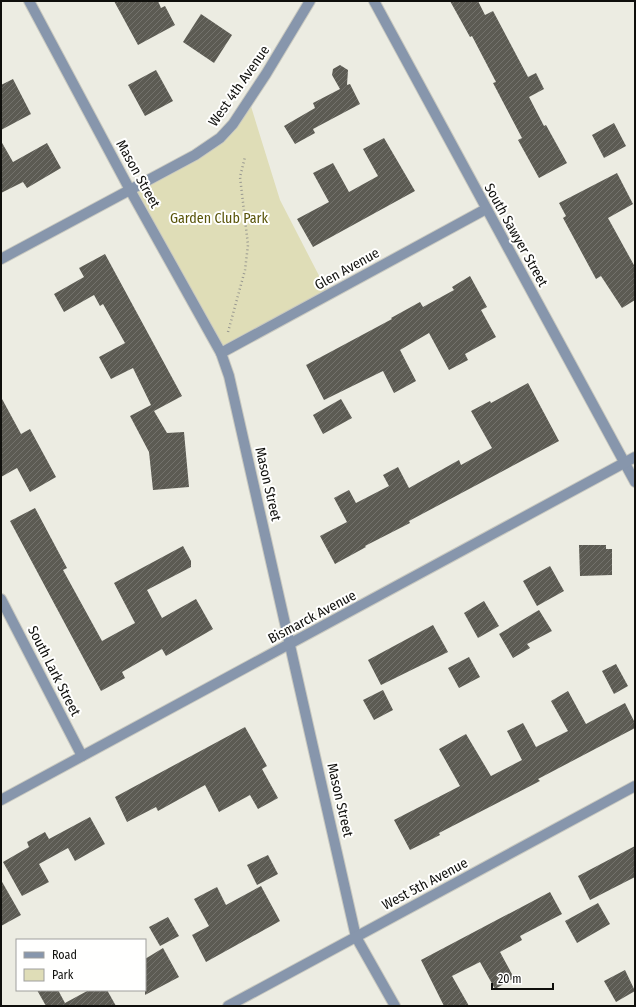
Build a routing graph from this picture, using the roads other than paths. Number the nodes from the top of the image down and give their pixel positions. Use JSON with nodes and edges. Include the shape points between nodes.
{"nodes":[{"id":1,"x":29,"y":1,"type":"edge"},
{"id":2,"x":310,"y":1,"type":"edge"},
{"id":3,"x":374,"y":1,"type":"edge"},
{"id":4,"x":130,"y":190,"type":"junction"},
{"id":5,"x":486,"y":209,"type":"junction"},
{"id":6,"x":1,"y":259,"type":"edge"},
{"id":7,"x":221,"y":353,"type":"junction"},
{"id":8,"x":635,"y":457,"type":"edge"},
{"id":9,"x":624,"y":462,"type":"junction"},
{"id":10,"x":635,"y":482,"type":"edge"},
{"id":11,"x":1,"y":599,"type":"edge"},
{"id":12,"x":290,"y":645,"type":"junction"},
{"id":13,"x":82,"y":756,"type":"junction"},
{"id":14,"x":635,"y":786,"type":"edge"},
{"id":15,"x":1,"y":800,"type":"edge"},
{"id":16,"x":356,"y":937,"type":"junction"},
{"id":17,"x":228,"y":1006,"type":"edge"},
{"id":18,"x":395,"y":1006,"type":"edge"}],
"edges":[{"from":1,"to":4,"type":"street","name":"Mason Street"},
{"from":2,"to":4,"type":"street","name":"West 4th Avenue","via":[[250,100],[220,138],[195,155]]},
{"from":3,"to":5,"type":"street","name":"South Sawyer Street"},
{"from":4,"to":6,"type":"street","name":"West 4th Avenue"},
{"from":4,"to":7,"type":"street","name":"Mason Street"},
{"from":5,"to":7,"type":"street","name":"Glen Avenue"},
{"from":5,"to":9,"type":"street","name":"South Sawyer Street"},
{"from":7,"to":12,"type":"street","name":"Mason Street","via":[[229,376]]},
{"from":8,"to":9,"type":"street","name":"Bismarck Avenue"},
{"from":9,"to":10,"type":"street","name":"South Sawyer Street"},
{"from":9,"to":12,"type":"street","name":"Bismarck Avenue"},
{"from":11,"to":13,"type":"street","name":"South Lark Street"},
{"from":12,"to":13,"type":"street","name":"Bismarck Avenue"},
{"from":12,"to":16,"type":"street","name":"Mason Street"},
{"from":13,"to":15,"type":"street","name":"Bismarck Avenue"},
{"from":14,"to":16,"type":"street","name":"West 5th Avenue"},
{"from":16,"to":17,"type":"street","name":"West 5th Avenue"},
{"from":16,"to":18,"type":"street","name":"Mason Street"}]}
